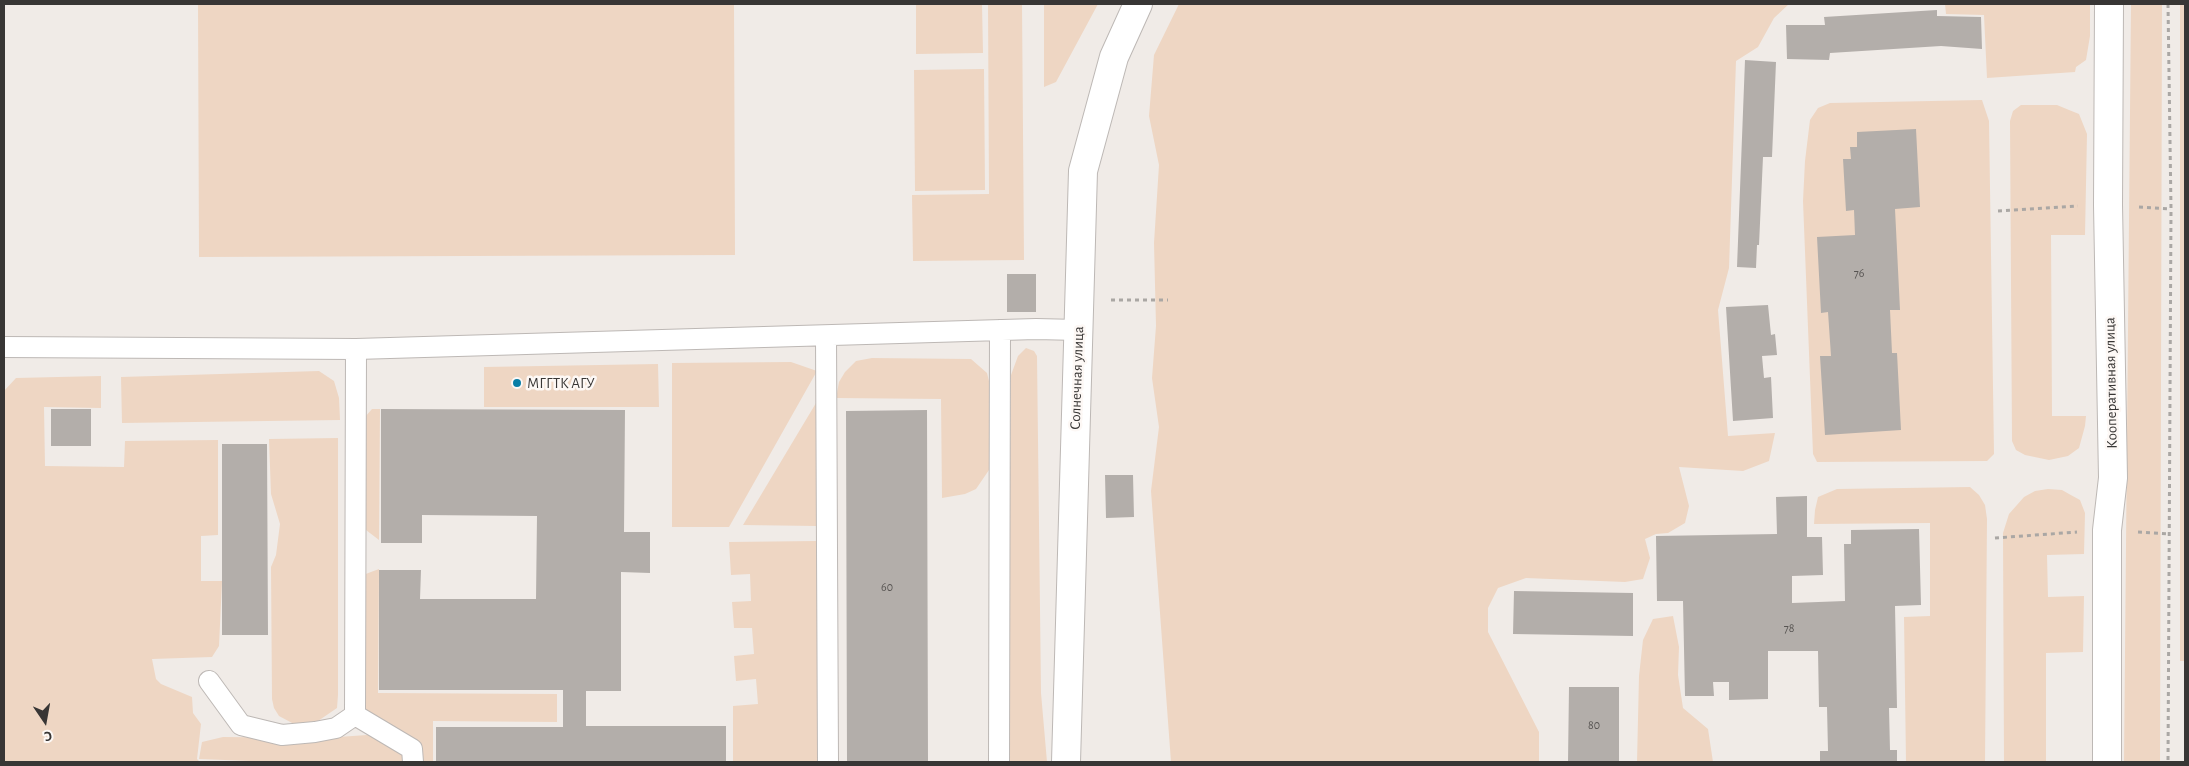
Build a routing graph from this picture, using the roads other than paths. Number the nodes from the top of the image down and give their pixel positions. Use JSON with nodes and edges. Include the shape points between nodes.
{"nodes":[{"id":1,"x":1138,"y":4,"type":"edge"},
{"id":2,"x":2109,"y":4,"type":"edge"},
{"id":3,"x":1000,"y":330,"type":"junction"},
{"id":4,"x":1078,"y":330,"type":"junction"},
{"id":5,"x":826,"y":336,"type":"junction"},
{"id":6,"x":4,"y":347,"type":"edge"},
{"id":7,"x":356,"y":349,"type":"junction"},
{"id":8,"x":209,"y":681,"type":"dead end"},
{"id":9,"x":355,"y":715,"type":"junction"},
{"id":10,"x":413,"y":762,"type":"edge"},
{"id":11,"x":828,"y":762,"type":"edge"},
{"id":12,"x":999,"y":762,"type":"edge"},
{"id":13,"x":1066,"y":762,"type":"edge"},
{"id":14,"x":2107,"y":762,"type":"edge"}],
"edges":[{"from":1,"to":4,"type":"street","name":"Солнечная улица","via":[[1114,57],[1083,171]]},
{"from":2,"to":14,"type":"street","name":"Кооперативная улица","via":[[2108,205],[2113,478],[2107,530]]},
{"from":3,"to":4,"type":"lane"},
{"from":3,"to":5,"type":"lane"},
{"from":3,"to":12,"type":"lane"},
{"from":4,"to":13,"type":"street","name":"Солнечная улица"},
{"from":5,"to":7,"type":"lane"},
{"from":5,"to":11,"type":"lane"},
{"from":6,"to":7,"type":"lane"},
{"from":7,"to":9,"type":"lane"},
{"from":8,"to":9,"type":"lane","via":[[241,725],[282,735],[336,728]]},
{"from":9,"to":10,"type":"lane","via":[[412,749]]}]}
